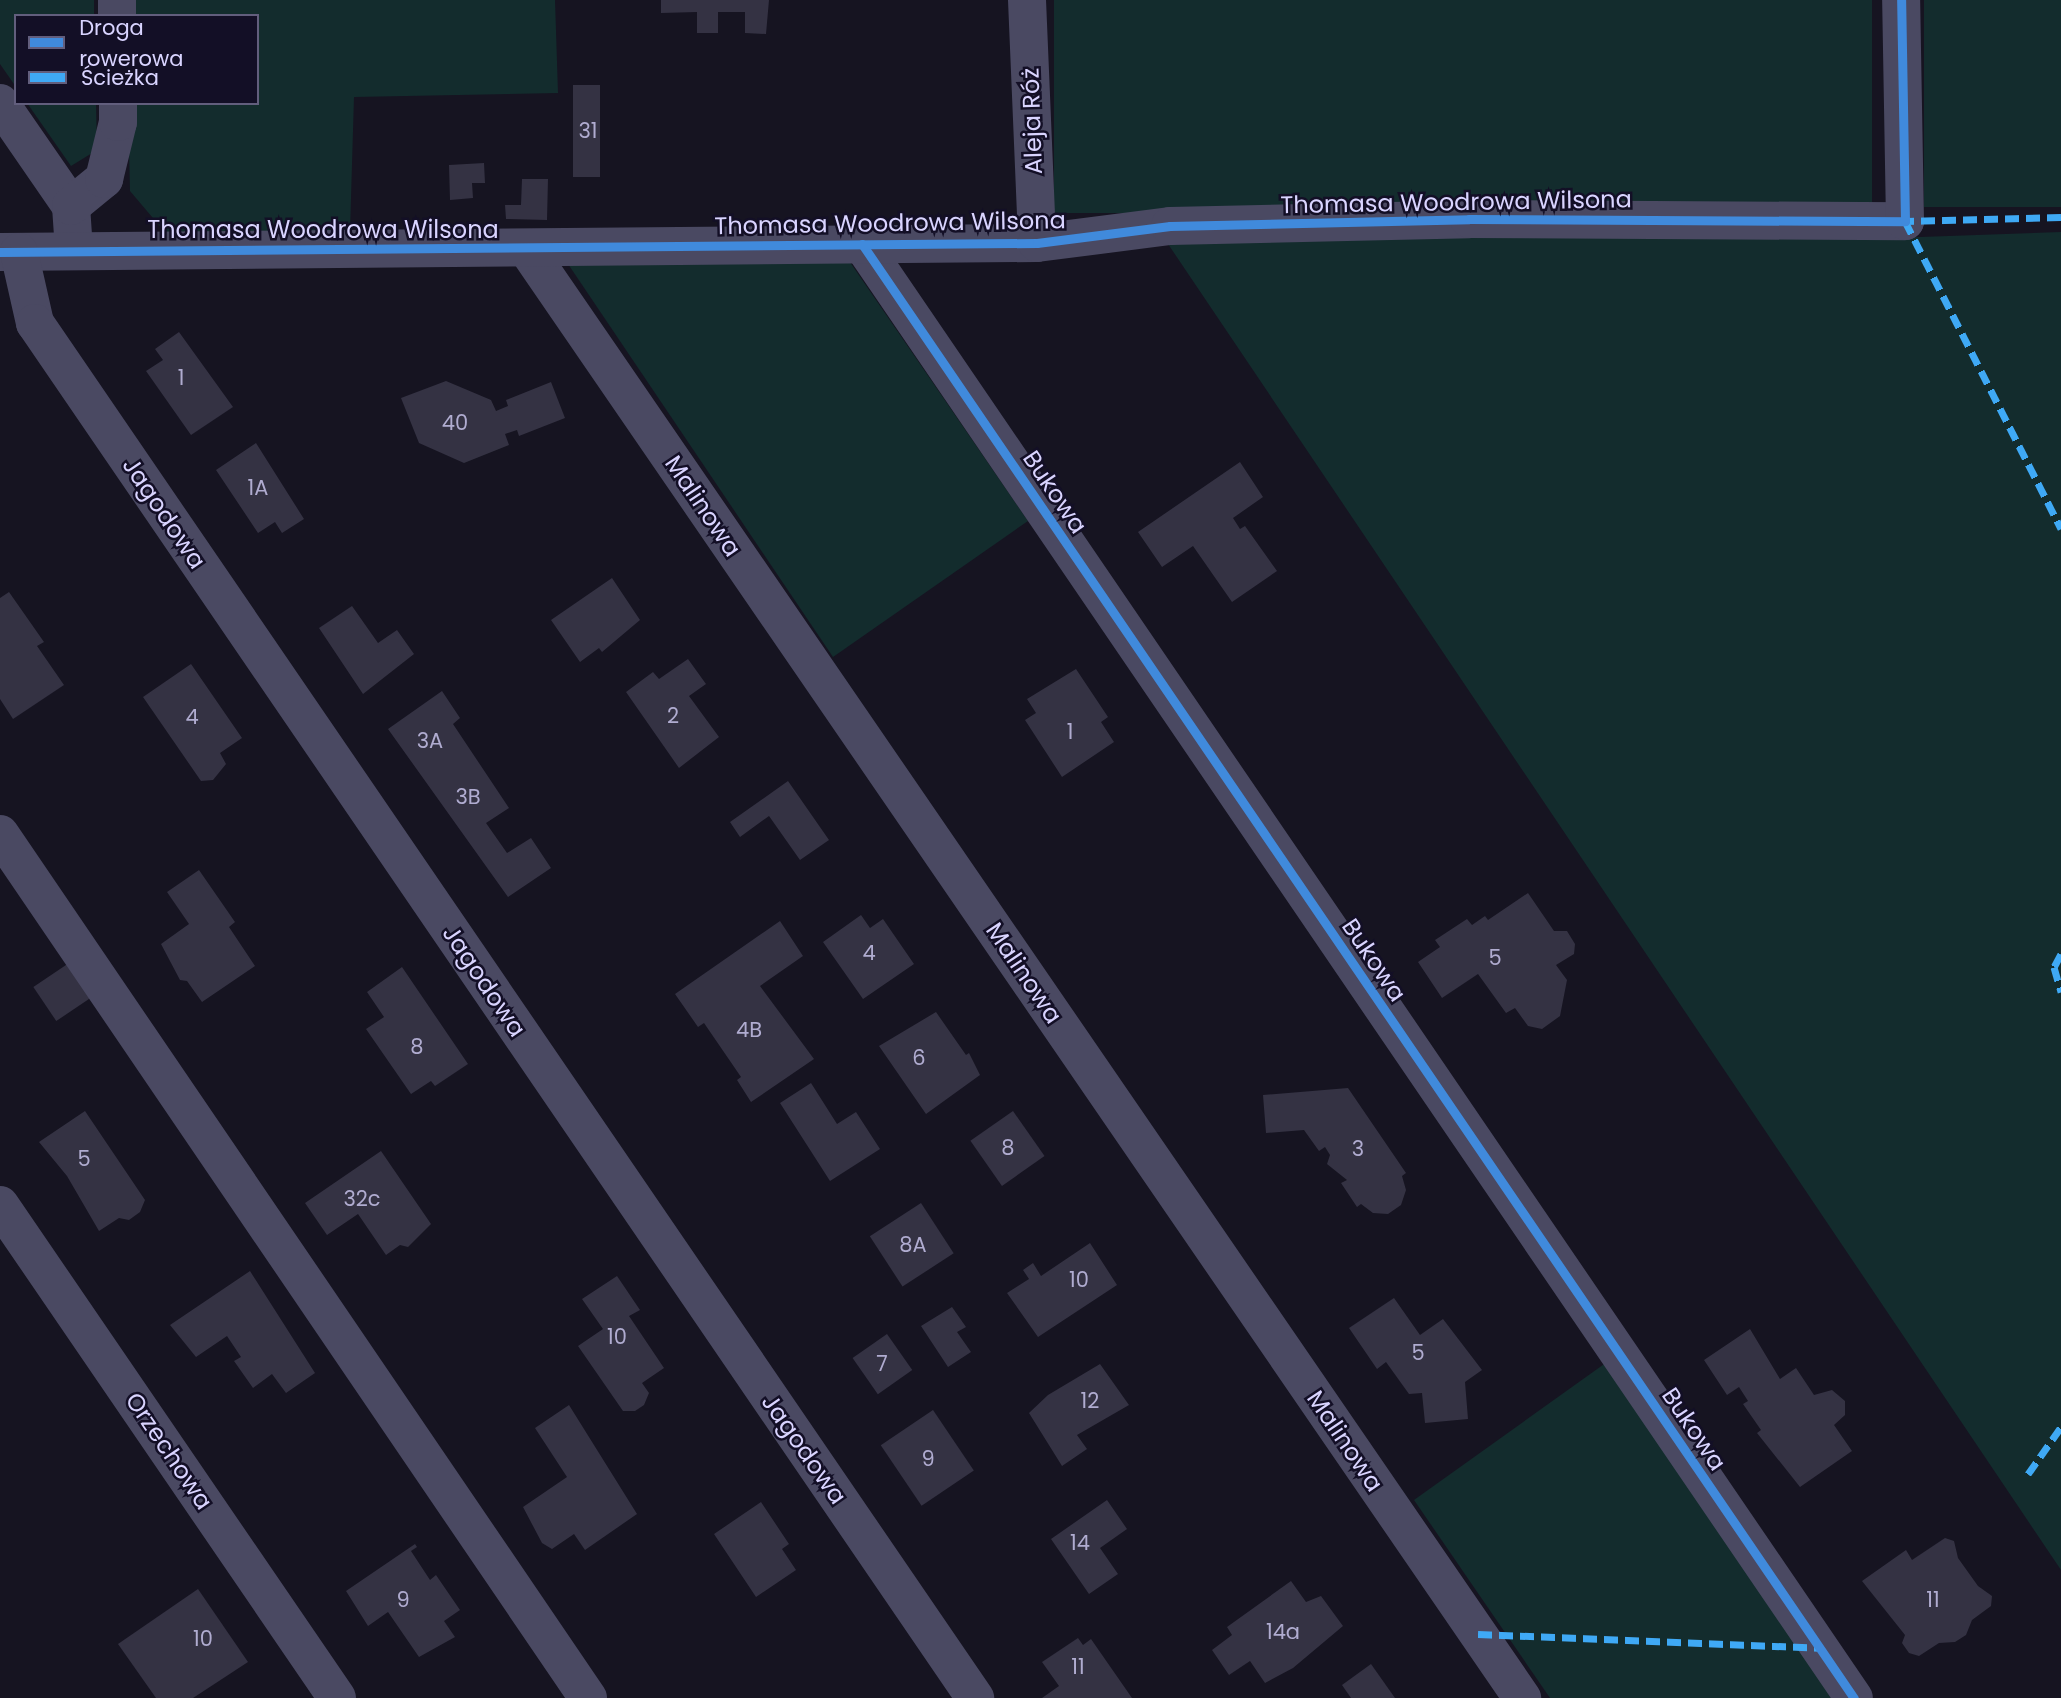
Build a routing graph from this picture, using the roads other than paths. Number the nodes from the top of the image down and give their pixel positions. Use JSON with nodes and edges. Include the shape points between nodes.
{"nodes":[{"id":1,"x":1027,"y":0,"type":"edge"},
{"id":2,"x":1901,"y":0,"type":"edge"},
{"id":3,"x":0,"y":103,"type":"edge"},
{"id":4,"x":118,"y":105,"type":"edge"},
{"id":5,"x":71,"y":206,"type":"junction"},
{"id":6,"x":1037,"y":243,"type":"junction"},
{"id":7,"x":862,"y":244,"type":"junction"},
{"id":8,"x":527,"y":248,"type":"junction"},
{"id":9,"x":74,"y":250,"type":"junction"},
{"id":10,"x":10,"y":252,"type":"edge"},
{"id":11,"x":0,"y":834,"type":"edge"},
{"id":12,"x":0,"y":1205,"type":"edge"},
{"id":13,"x":337,"y":1698,"type":"edge"},
{"id":14,"x":588,"y":1698,"type":"edge"},
{"id":15,"x":975,"y":1698,"type":"edge"},
{"id":16,"x":1522,"y":1698,"type":"edge"},
{"id":17,"x":1854,"y":1698,"type":"edge"}],
"edges":[{"from":1,"to":6,"type":"street","name":"Aleja Róż"},
{"from":2,"to":6,"type":"street","name":"Thomasa Woodrowa Wilsona","via":[[1905,220],[1469,219],[1170,226]]},
{"from":3,"to":5,"type":"street"},
{"from":4,"to":5,"type":"street","via":[[104,179]]},
{"from":5,"to":9,"type":"street"},
{"from":6,"to":7,"type":"street","name":"Thomasa Woodrowa Wilsona"},
{"from":7,"to":8,"type":"street","name":"Thomasa Woodrowa Wilsona"},
{"from":7,"to":17,"type":"street","name":"Bukowa"},
{"from":8,"to":9,"type":"street","name":"Thomasa Woodrowa Wilsona"},
{"from":8,"to":16,"type":"street","name":"Malinowa"},
{"from":9,"to":10,"type":"street","name":"Thomasa Woodrowa Wilsona"},
{"from":10,"to":15,"type":"street","name":"Jagodowa","via":[[35,323]]},
{"from":11,"to":14,"type":"street"},
{"from":12,"to":13,"type":"street","name":"Orzechowa"}]}
